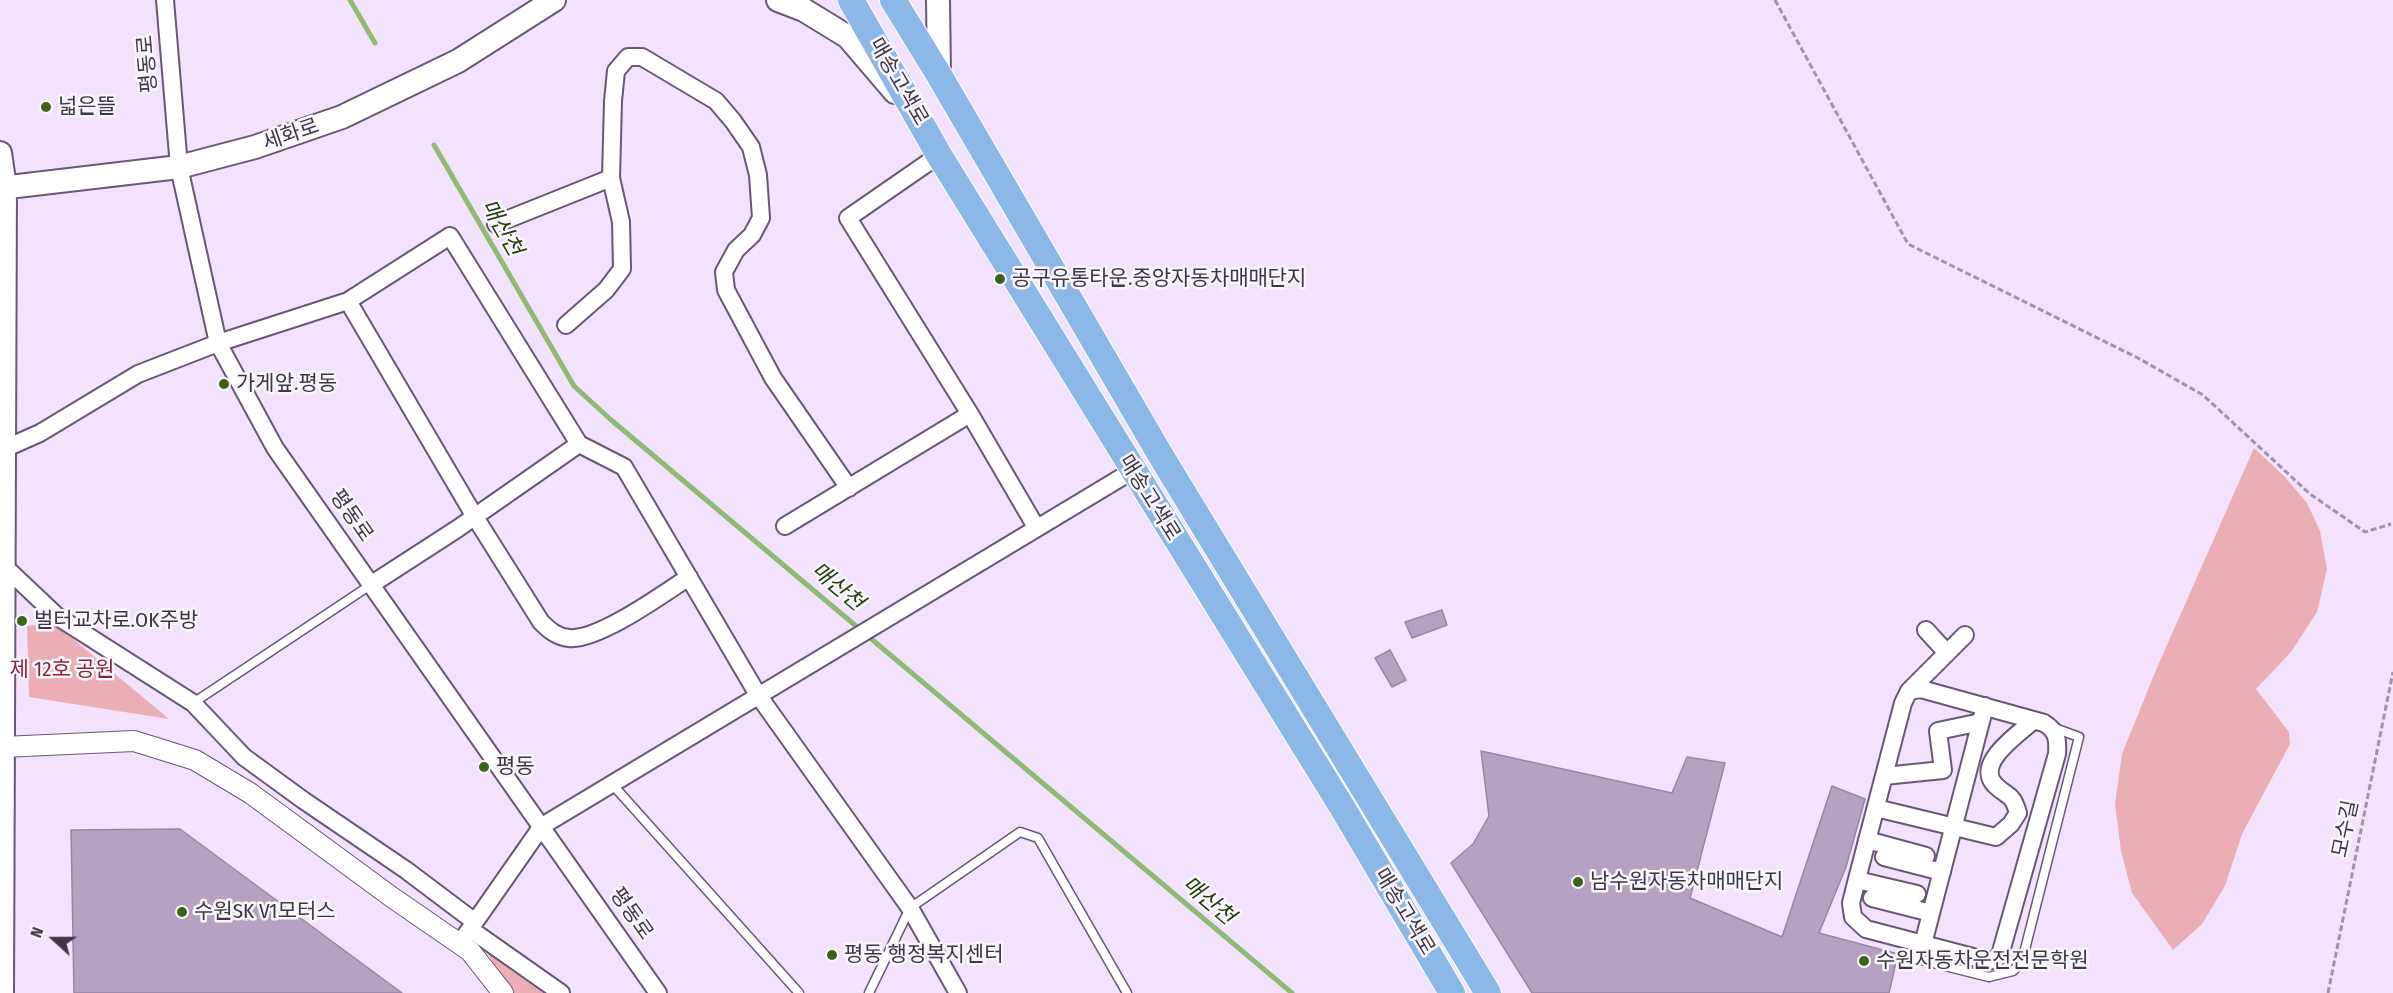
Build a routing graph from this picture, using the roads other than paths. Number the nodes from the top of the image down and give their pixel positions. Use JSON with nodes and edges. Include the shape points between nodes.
{"nodes":[{"id":1,"x":165,"y":0,"type":"edge"},
{"id":2,"x":554,"y":0,"type":"edge"},
{"id":3,"x":778,"y":0,"type":"edge"},
{"id":4,"x":851,"y":0,"type":"edge"},
{"id":5,"x":893,"y":0,"type":"edge"},
{"id":6,"x":938,"y":0,"type":"edge"},
{"id":7,"x":939,"y":75,"type":"junction"},
{"id":8,"x":923,"y":126,"type":"junction"},
{"id":9,"x":0,"y":153,"type":"edge"},
{"id":10,"x":939,"y":155,"type":"junction"},
{"id":11,"x":178,"y":167,"type":"junction"},
{"id":12,"x":611,"y":178,"type":"junction"},
{"id":13,"x":2,"y":188,"type":"edge"},
{"id":14,"x":496,"y":224,"type":"dead end"},
{"id":15,"x":348,"y":301,"type":"junction"},
{"id":16,"x":566,"y":325,"type":"dead end"},
{"id":17,"x":218,"y":343,"type":"junction"},
{"id":18,"x":970,"y":414,"type":"junction"},
{"id":19,"x":579,"y":444,"type":"junction"},
{"id":20,"x":4,"y":449,"type":"junction"},
{"id":21,"x":1147,"y":464,"type":"junction"},
{"id":22,"x":849,"y":488,"type":"junction"},
{"id":23,"x":475,"y":517,"type":"junction"},
{"id":24,"x":784,"y":526,"type":"dead end"},
{"id":25,"x":1036,"y":527,"type":"junction"},
{"id":26,"x":4,"y":566,"type":"junction"},
{"id":27,"x":689,"y":577,"type":"junction"},
{"id":28,"x":372,"y":584,"type":"junction"},
{"id":29,"x":1926,"y":630,"type":"dead end"},
{"id":30,"x":1965,"y":635,"type":"dead end"},
{"id":31,"x":1947,"y":653,"type":"junction"},
{"id":32,"x":1909,"y":691,"type":"junction"},
{"id":33,"x":758,"y":695,"type":"junction"},
{"id":34,"x":193,"y":703,"type":"junction"},
{"id":35,"x":1983,"y":714,"type":"junction"},
{"id":36,"x":2034,"y":720,"type":"junction"},
{"id":37,"x":2052,"y":727,"type":"junction"},
{"id":38,"x":3,"y":747,"type":"junction"},
{"id":39,"x":1884,"y":776,"type":"junction"},
{"id":40,"x":612,"y":784,"type":"junction"},
{"id":41,"x":1876,"y":808,"type":"junction"},
{"id":42,"x":542,"y":826,"type":"junction"},
{"id":43,"x":1953,"y":827,"type":"junction"},
{"id":44,"x":1868,"y":840,"type":"junction"},
{"id":45,"x":1918,"y":848,"type":"dead end"},
{"id":46,"x":1942,"y":872,"type":"junction"},
{"id":47,"x":1857,"y":879,"type":"junction"},
{"id":48,"x":1881,"y":904,"type":"dead end"},
{"id":49,"x":910,"y":909,"type":"junction"},
{"id":50,"x":1931,"y":913,"type":"junction"},
{"id":51,"x":468,"y":931,"type":"junction"},
{"id":52,"x":1923,"y":944,"type":"junction"},
{"id":53,"x":1913,"y":958,"type":"dead end"},
{"id":54,"x":2,"y":993,"type":"edge"},
{"id":55,"x":503,"y":993,"type":"edge"},
{"id":56,"x":561,"y":993,"type":"edge"},
{"id":57,"x":658,"y":993,"type":"edge"},
{"id":58,"x":800,"y":993,"type":"edge"},
{"id":59,"x":869,"y":993,"type":"edge"},
{"id":60,"x":958,"y":993,"type":"edge"},
{"id":61,"x":1127,"y":993,"type":"edge"},
{"id":62,"x":1452,"y":993,"type":"edge"},
{"id":63,"x":1488,"y":993,"type":"edge"}],
"edges":[{"from":1,"to":11,"type":"street","name":"평동로"},
{"from":2,"to":11,"type":"main road","name":"세화로","via":[[458,62],[342,117],[255,147]]},
{"from":3,"to":8,"type":"main road","via":[[804,10],[848,37]]},
{"from":4,"to":8,"type":"main road","name":"매송고색로"},
{"from":5,"to":7,"type":"main road","name":"매송고색로"},
{"from":6,"to":7,"type":"main road"},
{"from":7,"to":21,"type":"main road","name":"매송고색로"},
{"from":8,"to":10,"type":"main road","name":"매송고색로"},
{"from":9,"to":13,"type":"main road"},
{"from":10,"to":18,"type":"street","via":[[848,219]]},
{"from":10,"to":21,"type":"main road","name":"매송고색로"},
{"from":11,"to":13,"type":"main road","name":"세화로"},
{"from":11,"to":17,"type":"street","name":"평동로"},
{"from":12,"to":14,"type":"street"},
{"from":12,"to":16,"type":"street","via":[[621,222],[622,269],[606,290]]},
{"from":12,"to":22,"type":"street","via":[[616,71],[628,57],[642,57],[678,77],[716,101],[733,121],[751,147],[761,218],[724,272],[726,291],[773,378]]},
{"from":13,"to":20,"type":"main road"},
{"from":15,"to":17,"type":"street"},
{"from":15,"to":19,"type":"street","via":[[450,236]]},
{"from":15,"to":23,"type":"street"},
{"from":17,"to":20,"type":"street","via":[[138,374],[40,433]]},
{"from":17,"to":28,"type":"street","name":"평동로","via":[[275,448]]},
{"from":18,"to":22,"type":"street"},
{"from":18,"to":25,"type":"street"},
{"from":19,"to":23,"type":"street"},
{"from":19,"to":27,"type":"street","via":[[624,466]]},
{"from":20,"to":26,"type":"main road"},
{"from":21,"to":25,"type":"street"},
{"from":21,"to":62,"type":"main road","name":"매송고색로"},
{"from":21,"to":63,"type":"main road","name":"매송고색로"},
{"from":22,"to":24,"type":"street"},
{"from":23,"to":27,"type":"street","via":[[541,622],[554,634],[568,638],[585,637],[638,610]]},
{"from":23,"to":28,"type":"street"},
{"from":25,"to":33,"type":"street"},
{"from":26,"to":34,"type":"street","via":[[58,617]]},
{"from":26,"to":38,"type":"main road"},
{"from":27,"to":33,"type":"street"},
{"from":28,"to":34,"type":"lane"},
{"from":28,"to":42,"type":"street","name":"평동로"},
{"from":29,"to":31,"type":"street"},
{"from":30,"to":31,"type":"street"},
{"from":31,"to":32,"type":"street"},
{"from":32,"to":35,"type":"street","via":[[1921,689]]},
{"from":32,"to":39,"type":"street"},
{"from":33,"to":40,"type":"street"},
{"from":33,"to":49,"type":"street"},
{"from":34,"to":51,"type":"street","via":[[244,757],[406,870]]},
{"from":35,"to":36,"type":"street"},
{"from":35,"to":39,"type":"street","via":[[1938,731],[1943,770]]},
{"from":35,"to":43,"type":"street"},
{"from":36,"to":37,"type":"street"},
{"from":36,"to":43,"type":"street","via":[[1993,758],[1989,767],[1989,777],[1995,785],[2013,798],[2018,813],[2011,824],[1996,837]]},
{"from":37,"to":52,"type":"street","via":[[2058,739],[2057,754],[2000,955],[1988,961]]},
{"from":37,"to":53,"type":"lane","via":[[2079,737],[2022,961],[2013,971],[1989,977]]},
{"from":38,"to":51,"type":"street","via":[[134,741],[195,760],[250,793],[393,898]]},
{"from":38,"to":54,"type":"main road"},
{"from":39,"to":41,"type":"street"},
{"from":40,"to":42,"type":"street"},
{"from":40,"to":58,"type":"lane"},
{"from":41,"to":43,"type":"street"},
{"from":41,"to":44,"type":"street"},
{"from":42,"to":51,"type":"street"},
{"from":42,"to":57,"type":"street","name":"평동로"},
{"from":43,"to":46,"type":"street"},
{"from":44,"to":45,"type":"street"},
{"from":44,"to":47,"type":"street"},
{"from":46,"to":47,"type":"street"},
{"from":46,"to":50,"type":"street"},
{"from":47,"to":52,"type":"street","via":[[1851,903],[1853,917],[1866,929]]},
{"from":48,"to":50,"type":"street"},
{"from":49,"to":59,"type":"lane"},
{"from":49,"to":60,"type":"street"},
{"from":49,"to":61,"type":"lane","via":[[1020,832],[1038,838]]},
{"from":50,"to":52,"type":"street"},
{"from":51,"to":55,"type":"street","via":[[470,951]]},
{"from":51,"to":56,"type":"street"}]}
